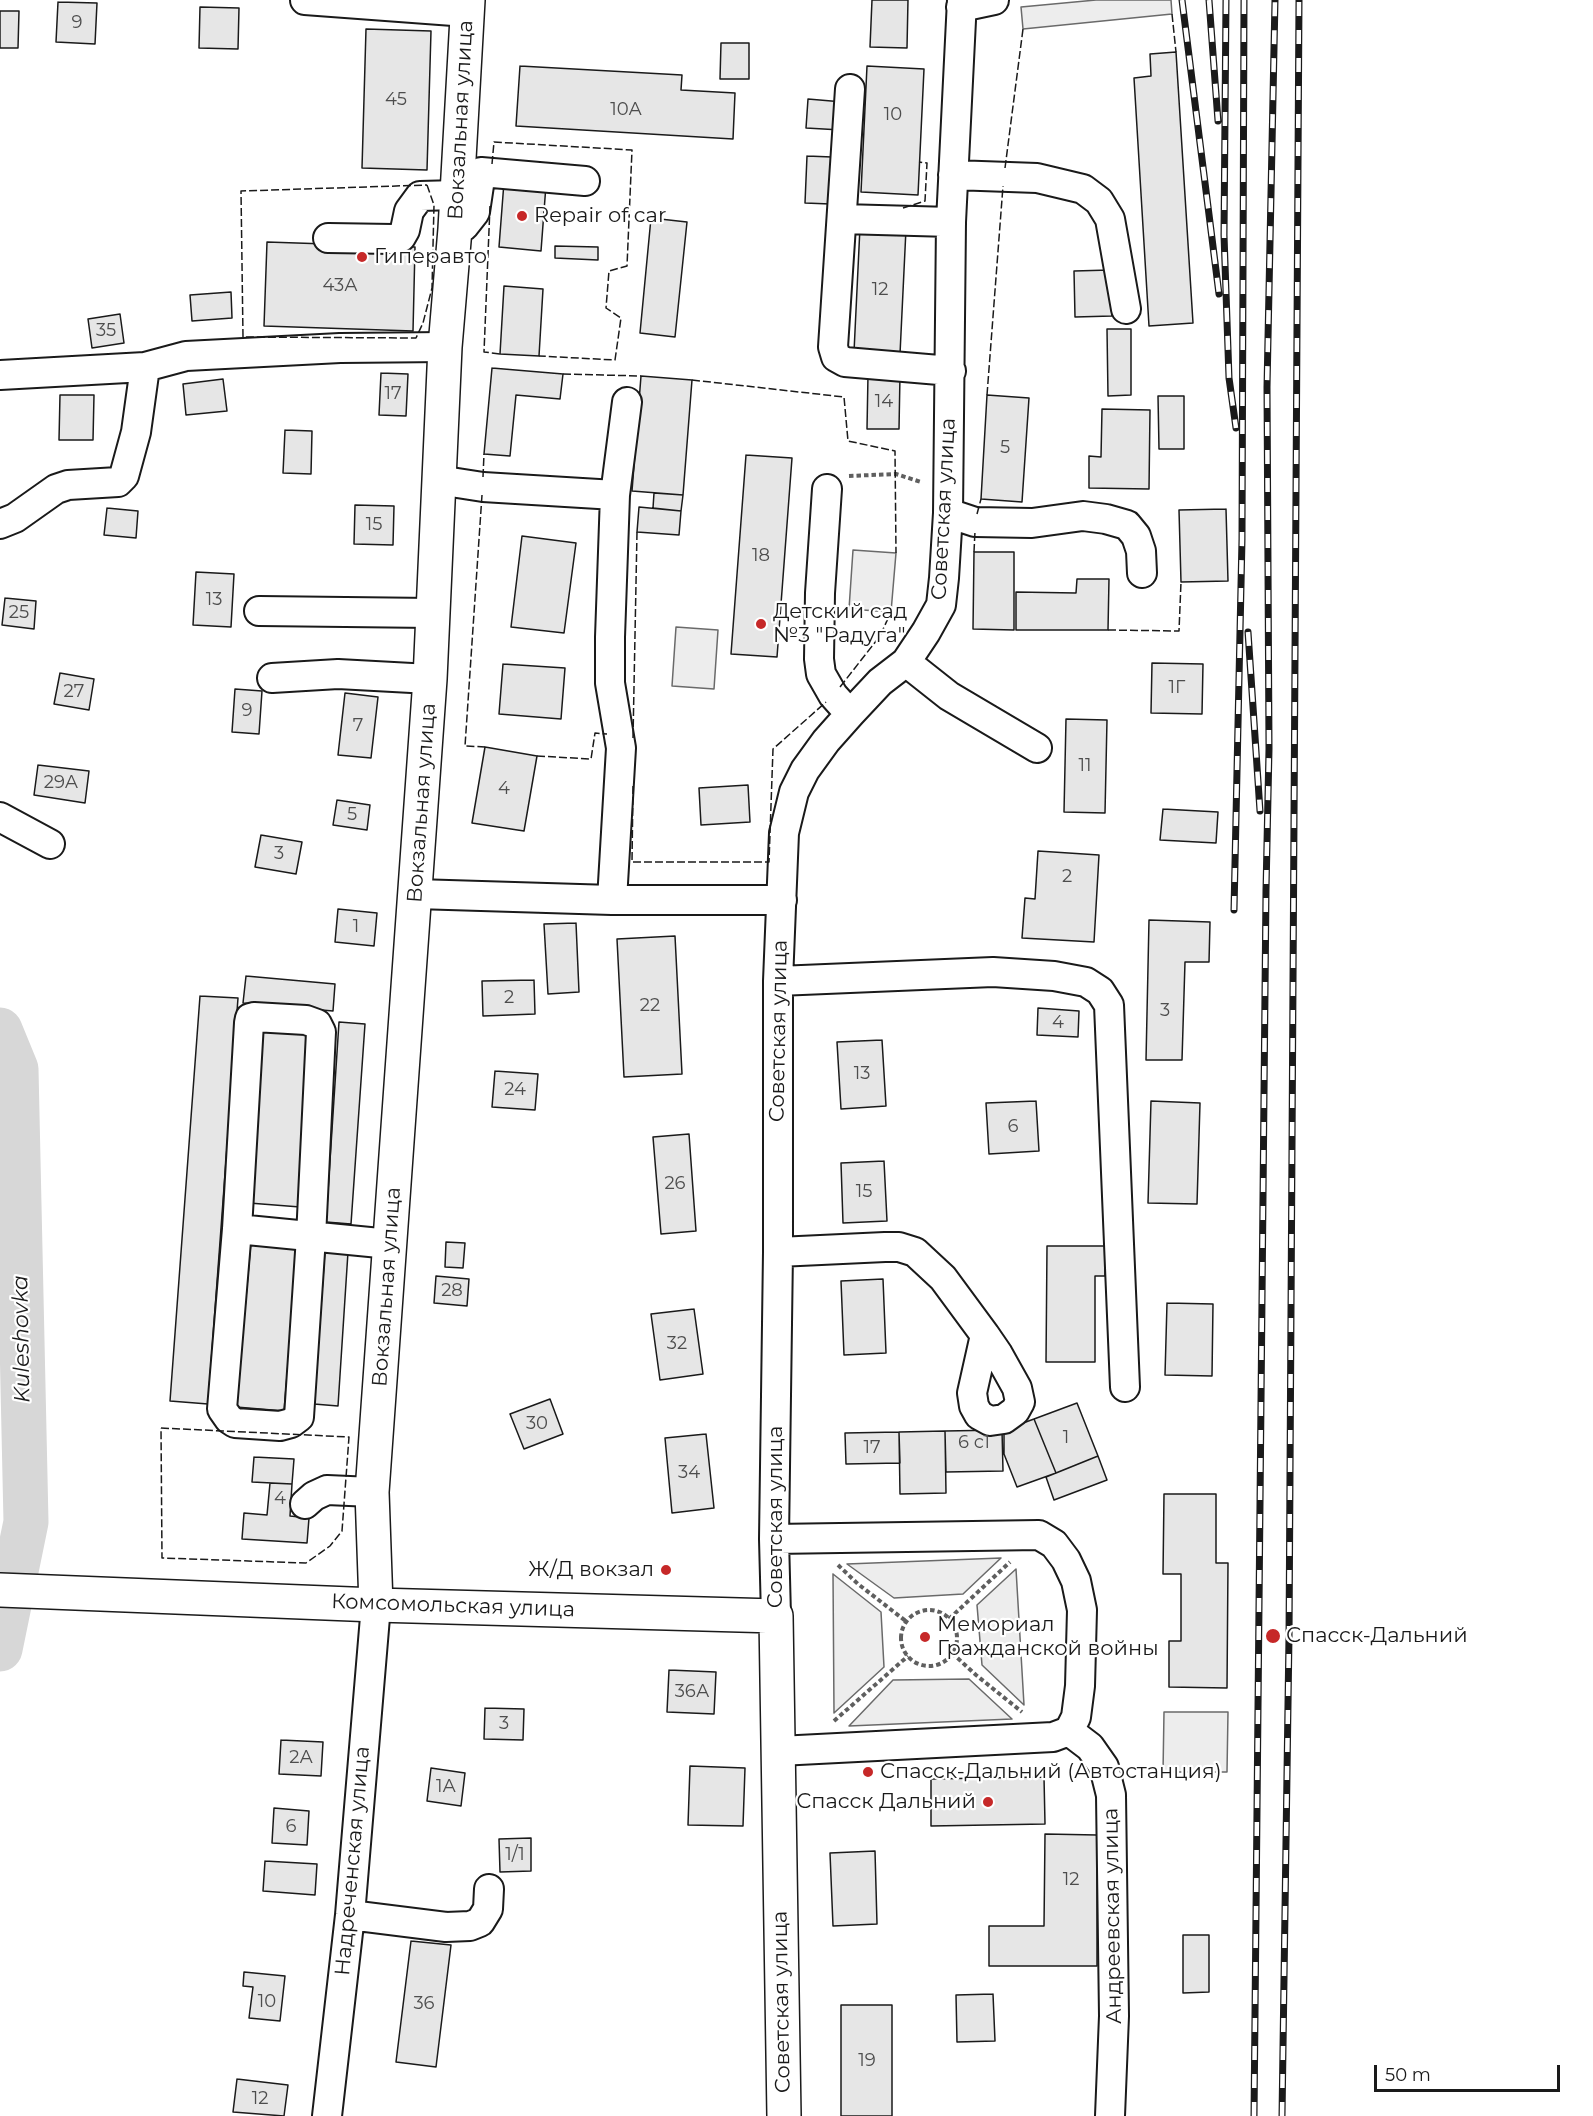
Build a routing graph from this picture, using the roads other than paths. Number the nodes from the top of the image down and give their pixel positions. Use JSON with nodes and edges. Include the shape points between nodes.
{"nodes":[{"id":1,"x":305,"y":0,"type":"edge"},
{"id":2,"x":994,"y":0,"type":"edge"},
{"id":3,"x":961,"y":4,"type":"edge"},
{"id":4,"x":467,"y":6,"type":"edge"},
{"id":5,"x":850,"y":89,"type":"dead end"},
{"id":6,"x":954,"y":175,"type":"junction"},
{"id":7,"x":465,"y":180,"type":"junction"},
{"id":8,"x":585,"y":181,"type":"dead end"},
{"id":9,"x":842,"y":219,"type":"junction"},
{"id":10,"x":951,"y":222,"type":"junction"},
{"id":11,"x":328,"y":238,"type":"dead end"},
{"id":12,"x":1126,"y":309,"type":"dead end"},
{"id":13,"x":445,"y":347,"type":"junction"},
{"id":14,"x":145,"y":367,"type":"junction"},
{"id":15,"x":951,"y":371,"type":"junction"},
{"id":16,"x":0,"y":375,"type":"edge"},
{"id":17,"x":627,"y":402,"type":"dead end"},
{"id":18,"x":438,"y":480,"type":"junction"},
{"id":19,"x":827,"y":489,"type":"road end"},
{"id":20,"x":615,"y":495,"type":"junction"},
{"id":21,"x":948,"y":502,"type":"junction"},
{"id":22,"x":0,"y":524,"type":"edge"},
{"id":23,"x":1142,"y":573,"type":"dead end"},
{"id":24,"x":260,"y":611,"type":"dead end"},
{"id":25,"x":432,"y":614,"type":"junction"},
{"id":26,"x":906,"y":662,"type":"junction"},
{"id":27,"x":272,"y":678,"type":"dead end"},
{"id":28,"x":430,"y":680,"type":"junction"},
{"id":29,"x":850,"y":714,"type":"junction"},
{"id":30,"x":1037,"y":748,"type":"dead end"},
{"id":31,"x":0,"y":817,"type":"edge"},
{"id":32,"x":50,"y":844,"type":"dead end"},
{"id":33,"x":416,"y":894,"type":"junction"},
{"id":34,"x":612,"y":900,"type":"junction"},
{"id":35,"x":783,"y":900,"type":"junction"},
{"id":36,"x":778,"y":981,"type":"junction"},
{"id":37,"x":237,"y":1229,"type":"junction"},
{"id":38,"x":311,"y":1236,"type":"junction"},
{"id":39,"x":390,"y":1244,"type":"junction"},
{"id":40,"x":778,"y":1252,"type":"junction"},
{"id":41,"x":984,"y":1335,"type":"dead end"},
{"id":42,"x":1125,"y":1386,"type":"dead end"},
{"id":43,"x":372,"y":1492,"type":"junction"},
{"id":44,"x":305,"y":1504,"type":"dead end"},
{"id":45,"x":774,"y":1539,"type":"junction"},
{"id":46,"x":0,"y":1590,"type":"edge"},
{"id":47,"x":376,"y":1605,"type":"junction"},
{"id":48,"x":776,"y":1616,"type":"junction"},
{"id":49,"x":1061,"y":1734,"type":"junction"},
{"id":50,"x":790,"y":1751,"type":"junction"},
{"id":51,"x":489,"y":1889,"type":"dead end"},
{"id":52,"x":350,"y":1915,"type":"junction"},
{"id":53,"x":327,"y":2116,"type":"edge"},
{"id":54,"x":784,"y":2116,"type":"edge"},
{"id":55,"x":1110,"y":2116,"type":"edge"}],
"edges":[{"from":1,"to":4,"type":"street"},
{"from":2,"to":3,"type":"street"},
{"from":3,"to":6,"type":"street","name":"Советская улица"},
{"from":4,"to":7,"type":"main road","name":"Вокзальная улица"},
{"from":5,"to":9,"type":"street"},
{"from":6,"to":10,"type":"street","name":"Советская улица"},
{"from":6,"to":12,"type":"street","via":[[1037,178],[1083,189],[1099,201],[1110,219]]},
{"from":7,"to":8,"type":"street"},
{"from":7,"to":11,"type":"street","via":[[420,196],[409,211],[401,237]]},
{"from":7,"to":13,"type":"main road","name":"Вокзальная улица","via":[[455,229]]},
{"from":9,"to":10,"type":"street"},
{"from":9,"to":15,"type":"street","via":[[833,347],[836,357],[845,362]]},
{"from":10,"to":15,"type":"street","name":"Советская улица"},
{"from":13,"to":14,"type":"street","via":[[186,356]]},
{"from":13,"to":18,"type":"main road","name":"Вокзальная улица"},
{"from":14,"to":16,"type":"street"},
{"from":14,"to":22,"type":"street","via":[[136,432],[124,476],[118,482],[68,484]]},
{"from":15,"to":21,"type":"street","name":"Советская улица"},
{"from":17,"to":20,"type":"street"},
{"from":18,"to":20,"type":"street","via":[[483,487]]},
{"from":18,"to":25,"type":"main road","name":"Вокзальная улица"},
{"from":19,"to":29,"type":"street","via":[[819,659],[833,695]]},
{"from":20,"to":34,"type":"street","via":[[610,683],[621,748]]},
{"from":21,"to":23,"type":"street","via":[[975,522],[1032,523],[1083,516],[1126,525],[1136,536]]},
{"from":21,"to":26,"type":"street","name":"Советская улица","via":[[941,605]]},
{"from":24,"to":25,"type":"street"},
{"from":25,"to":28,"type":"main road","name":"Вокзальная улица"},
{"from":26,"to":29,"type":"street","name":"Советская улица","via":[[880,682]]},
{"from":26,"to":30,"type":"street","via":[[949,696]]},
{"from":27,"to":28,"type":"street","via":[[338,674]]},
{"from":28,"to":33,"type":"main road","name":"Вокзальная улица"},
{"from":29,"to":35,"type":"street","name":"Советская улица","via":[[805,770],[794,792],[784,833]]},
{"from":31,"to":32,"type":"street"},
{"from":33,"to":34,"type":"street"},
{"from":33,"to":39,"type":"main road","name":"Вокзальная улица"},
{"from":34,"to":35,"type":"street"},
{"from":35,"to":36,"type":"street","name":"Советская улица"},
{"from":36,"to":40,"type":"street","name":"Советская улица"},
{"from":36,"to":42,"type":"street","via":[[993,972],[1054,976],[1086,982],[1100,991],[1109,1005]]},
{"from":37,"to":38,"type":"street"},
{"from":37,"to":38,"type":"street","via":[[222,1408],[235,1423],[280,1426],[298,1417]]},
{"from":37,"to":38,"type":"street","via":[[250,1018],[306,1020],[317,1024],[321,1032]]},
{"from":38,"to":39,"type":"street"},
{"from":39,"to":43,"type":"main road","name":"Вокзальная улица"},
{"from":40,"to":41,"type":"street","via":[[885,1247],[915,1252],[943,1278]]},
{"from":40,"to":45,"type":"street","name":"Советская улица"},
{"from":43,"to":44,"type":"street","via":[[327,1490]]},
{"from":43,"to":47,"type":"main road","name":"Вокзальная улица"},
{"from":45,"to":48,"type":"street","name":"Советская улица"},
{"from":45,"to":49,"type":"street","via":[[1039,1535],[1054,1544],[1076,1581],[1082,1610],[1076,1717]]},
{"from":46,"to":47,"type":"main road","name":"Комсомольская улица"},
{"from":47,"to":48,"type":"main road","name":"Комсомольская улица"},
{"from":47,"to":52,"type":"street","name":"Надреченская улица"},
{"from":48,"to":50,"type":"main road","name":"Советская улица"},
{"from":49,"to":50,"type":"street"},
{"from":49,"to":55,"type":"street","name":"Андреевская улица","via":[[1090,1747],[1104,1767],[1111,1794],[1114,2016]]},
{"from":50,"to":54,"type":"main road","name":"Советская улица"},
{"from":51,"to":52,"type":"street","via":[[488,1908],[480,1922],[470,1926]]},
{"from":52,"to":53,"type":"street","name":"Надреченская улица"}]}
